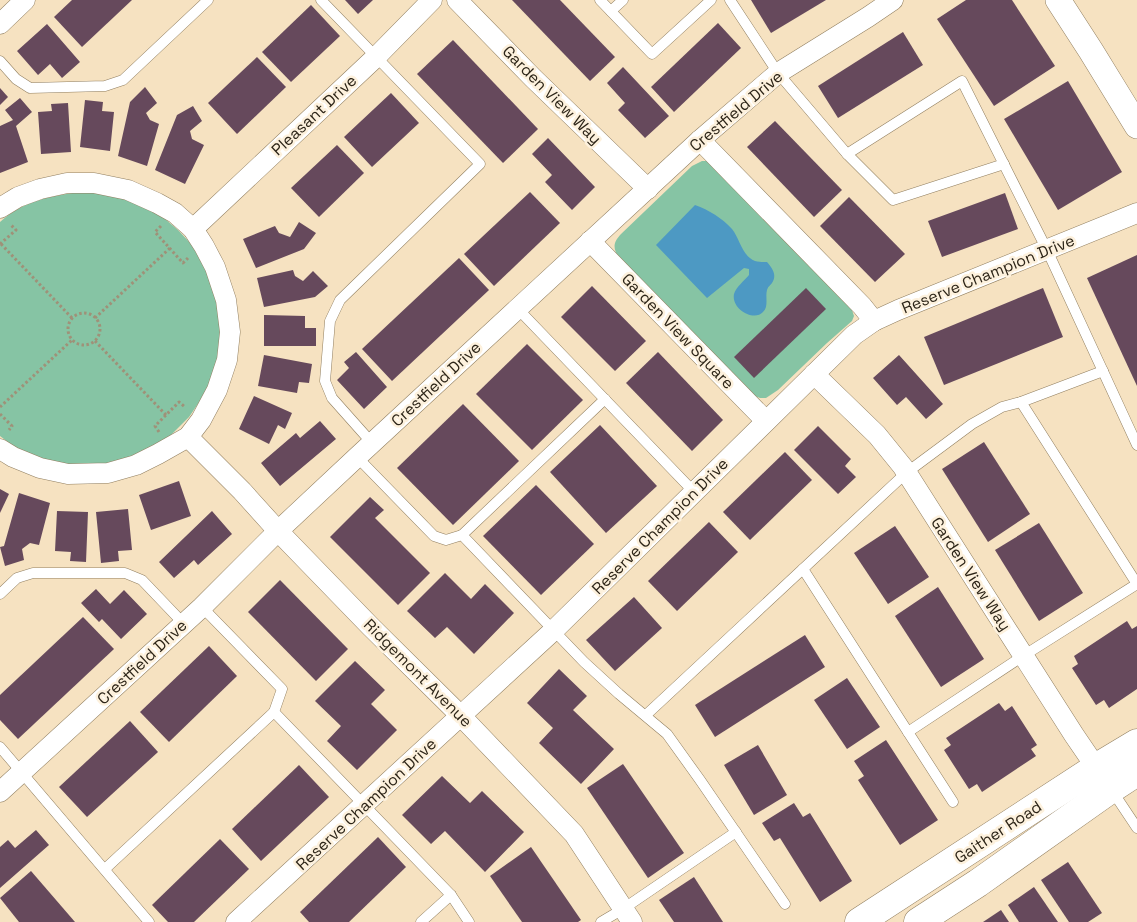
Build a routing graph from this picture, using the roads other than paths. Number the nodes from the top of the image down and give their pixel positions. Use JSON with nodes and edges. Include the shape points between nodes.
{"nodes":[{"id":1,"x":25,"y":0,"type":"edge"},
{"id":2,"x":208,"y":0,"type":"edge"},
{"id":3,"x":321,"y":0,"type":"edge"},
{"id":4,"x":432,"y":0,"type":"edge"},
{"id":5,"x":457,"y":0,"type":"edge"},
{"id":6,"x":600,"y":0,"type":"edge"},
{"id":7,"x":623,"y":0,"type":"edge"},
{"id":8,"x":711,"y":0,"type":"edge"},
{"id":9,"x":730,"y":0,"type":"edge"},
{"id":10,"x":893,"y":0,"type":"edge"},
{"id":11,"x":1058,"y":0,"type":"edge"},
{"id":12,"x":611,"y":11,"type":"junction"},
{"id":13,"x":0,"y":24,"type":"edge"},
{"id":14,"x":376,"y":57,"type":"junction"},
{"id":15,"x":0,"y":61,"type":"edge"},
{"id":16,"x":778,"y":73,"type":"junction"},
{"id":17,"x":1137,"y":126,"type":"edge"},
{"id":18,"x":700,"y":140,"type":"junction"},
{"id":19,"x":847,"y":154,"type":"junction"},
{"id":20,"x":1004,"y":164,"type":"junction"},
{"id":21,"x":648,"y":189,"type":"junction"},
{"id":22,"x":1137,"y":213,"type":"edge"},
{"id":23,"x":3,"y":214,"type":"edge"},
{"id":24,"x":193,"y":229,"type":"junction"},
{"id":25,"x":590,"y":241,"type":"junction"},
{"id":26,"x":1047,"y":250,"type":"junction"},
{"id":27,"x":518,"y":309,"type":"junction"},
{"id":28,"x":874,"y":321,"type":"junction"},
{"id":29,"x":1103,"y":371,"type":"junction"},
{"id":30,"x":814,"y":374,"type":"junction"},
{"id":31,"x":605,"y":399,"type":"junction"},
{"id":32,"x":1021,"y":402,"type":"junction"},
{"id":33,"x":766,"y":421,"type":"junction"},
{"id":34,"x":188,"y":437,"type":"junction"},
{"id":35,"x":7,"y":443,"type":"edge"},
{"id":36,"x":372,"y":443,"type":"junction"},
{"id":37,"x":1137,"y":445,"type":"edge"},
{"id":38,"x":356,"y":457,"type":"junction"},
{"id":39,"x":906,"y":473,"type":"junction"},
{"id":40,"x":694,"y":492,"type":"junction"},
{"id":41,"x":278,"y":531,"type":"junction"},
{"id":42,"x":462,"y":535,"type":"junction"},
{"id":43,"x":803,"y":569,"type":"junction"},
{"id":44,"x":1137,"y":584,"type":"edge"},
{"id":45,"x":0,"y":594,"type":"edge"},
{"id":46,"x":202,"y":607,"type":"junction"},
{"id":47,"x":184,"y":624,"type":"junction"},
{"id":48,"x":554,"y":630,"type":"junction"},
{"id":49,"x":1024,"y":656,"type":"junction"},
{"id":50,"x":274,"y":712,"type":"junction"},
{"id":51,"x":646,"y":715,"type":"junction"},
{"id":52,"x":461,"y":716,"type":"junction"},
{"id":53,"x":908,"y":732,"type":"junction"},
{"id":54,"x":1137,"y":743,"type":"edge"},
{"id":55,"x":0,"y":748,"type":"edge"},
{"id":56,"x":1137,"y":772,"type":"edge"},
{"id":57,"x":22,"y":773,"type":"junction"},
{"id":58,"x":1104,"y":778,"type":"junction"},
{"id":59,"x":0,"y":792,"type":"edge"},
{"id":60,"x":953,"y":802,"type":"dead end"},
{"id":61,"x":364,"y":805,"type":"junction"},
{"id":62,"x":1137,"y":828,"type":"edge"},
{"id":63,"x":736,"y":832,"type":"junction"},
{"id":64,"x":105,"y":869,"type":"junction"},
{"id":65,"x":451,"y":895,"type":"junction"},
{"id":66,"x":784,"y":904,"type":"dead end"},
{"id":67,"x":627,"y":915,"type":"edge"},
{"id":68,"x":149,"y":922,"type":"edge"},
{"id":69,"x":236,"y":922,"type":"edge"},
{"id":70,"x":422,"y":922,"type":"edge"},
{"id":71,"x":469,"y":922,"type":"edge"},
{"id":72,"x":601,"y":922,"type":"edge"},
{"id":73,"x":859,"y":922,"type":"edge"},
{"id":74,"x":918,"y":922,"type":"edge"}],
"edges":[{"from":1,"to":13,"type":"street"},
{"from":2,"to":15,"type":"lane","via":[[123,80],[105,86],[30,88],[16,79]]},
{"from":3,"to":14,"type":"lane"},
{"from":4,"to":14,"type":"street","name":"Pleasant Drive"},
{"from":5,"to":21,"type":"street","name":"Garden View Way"},
{"from":6,"to":12,"type":"lane"},
{"from":7,"to":12,"type":"lane"},
{"from":8,"to":12,"type":"lane","via":[[652,54]]},
{"from":9,"to":16,"type":"lane"},
{"from":10,"to":16,"type":"street","name":"Crestfield Drive"},
{"from":11,"to":17,"type":"street"},
{"from":14,"to":24,"type":"street","name":"Pleasant Drive"},
{"from":14,"to":36,"type":"lane","via":[[480,164],[340,300],[330,321],[325,381],[332,398]]},
{"from":16,"to":18,"type":"street","name":"Crestfield Drive"},
{"from":16,"to":19,"type":"lane"},
{"from":18,"to":21,"type":"street","name":"Crestfield Drive"},
{"from":18,"to":28,"type":"street"},
{"from":19,"to":20,"type":"lane","via":[[893,200]]},
{"from":19,"to":20,"type":"lane","via":[[962,82]]},
{"from":20,"to":26,"type":"lane"},
{"from":21,"to":25,"type":"street","name":"Crestfield Drive"},
{"from":22,"to":26,"type":"street","name":"Reserve Champion Drive"},
{"from":23,"to":24,"type":"street","via":[[18,197],[40,189],[67,183],[94,183],[128,190],[158,202]]},
{"from":24,"to":34,"type":"street","via":[[215,266],[226,300],[230,332],[227,360],[217,390]]},
{"from":25,"to":27,"type":"street","name":"Crestfield Drive"},
{"from":25,"to":33,"type":"street","name":"Garden View Square"},
{"from":26,"to":28,"type":"street","name":"Reserve Champion Drive"},
{"from":26,"to":29,"type":"lane"},
{"from":27,"to":31,"type":"lane"},
{"from":27,"to":36,"type":"street","name":"Crestfield Drive"},
{"from":28,"to":30,"type":"street","name":"Reserve Champion Drive","via":[[854,335]]},
{"from":29,"to":32,"type":"lane"},
{"from":29,"to":37,"type":"lane"},
{"from":30,"to":33,"type":"street","name":"Reserve Champion Drive"},
{"from":30,"to":39,"type":"street","name":"Garden View Way","via":[[878,435]]},
{"from":31,"to":40,"type":"lane"},
{"from":31,"to":42,"type":"lane"},
{"from":32,"to":39,"type":"lane","via":[[1002,407],[972,424]]},
{"from":32,"to":44,"type":"lane"},
{"from":33,"to":40,"type":"street","name":"Reserve Champion Drive"},
{"from":34,"to":35,"type":"street","via":[[136,465],[108,473],[68,474],[40,468],[13,457]]},
{"from":34,"to":41,"type":"street","name":"Ridgemont Avenue"},
{"from":36,"to":38,"type":"street","name":"Crestfield Drive"},
{"from":38,"to":41,"type":"street","name":"Crestfield Drive"},
{"from":38,"to":42,"type":"lane","via":[[434,536],[446,540]]},
{"from":39,"to":43,"type":"lane"},
{"from":39,"to":49,"type":"street","name":"Garden View Way"},
{"from":40,"to":48,"type":"street","name":"Reserve Champion Drive"},
{"from":41,"to":46,"type":"street","name":"Crestfield Drive"},
{"from":41,"to":52,"type":"street","name":"Ridgemont Avenue"},
{"from":42,"to":48,"type":"lane"},
{"from":43,"to":51,"type":"lane"},
{"from":43,"to":53,"type":"lane"},
{"from":44,"to":49,"type":"lane"},
{"from":45,"to":47,"type":"lane","via":[[17,578],[33,573],[125,573],[142,580]]},
{"from":46,"to":47,"type":"street","name":"Crestfield Drive"},
{"from":46,"to":50,"type":"lane","via":[[282,689]]},
{"from":47,"to":57,"type":"street","name":"Crestfield Drive"},
{"from":48,"to":51,"type":"lane","via":[[584,662]]},
{"from":48,"to":52,"type":"street","name":"Reserve Champion Drive"},
{"from":49,"to":53,"type":"lane"},
{"from":49,"to":58,"type":"street","name":"Garden View Way"},
{"from":50,"to":61,"type":"lane"},
{"from":50,"to":64,"type":"lane"},
{"from":51,"to":63,"type":"lane","via":[[667,734]]},
{"from":52,"to":61,"type":"street","name":"Reserve Champion Drive"},
{"from":52,"to":67,"type":"street","name":"Ridgemont Avenue","via":[[574,834]]},
{"from":53,"to":60,"type":"lane"},
{"from":54,"to":58,"type":"main road","name":"Gaither Road"},
{"from":55,"to":57,"type":"lane"},
{"from":56,"to":58,"type":"main road","name":"Gaither Road"},
{"from":57,"to":59,"type":"street","name":"Crestfield Drive"},
{"from":57,"to":64,"type":"lane"},
{"from":58,"to":62,"type":"lane"},
{"from":58,"to":73,"type":"main road","name":"Gaither Road"},
{"from":58,"to":74,"type":"main road","name":"Gaither Road","via":[[978,883]]},
{"from":61,"to":65,"type":"lane"},
{"from":61,"to":69,"type":"street","name":"Reserve Champion Drive"},
{"from":63,"to":66,"type":"lane"},
{"from":63,"to":67,"type":"lane"},
{"from":64,"to":68,"type":"lane"},
{"from":65,"to":70,"type":"lane"},
{"from":65,"to":71,"type":"lane"},
{"from":67,"to":72,"type":"lane"}]}
